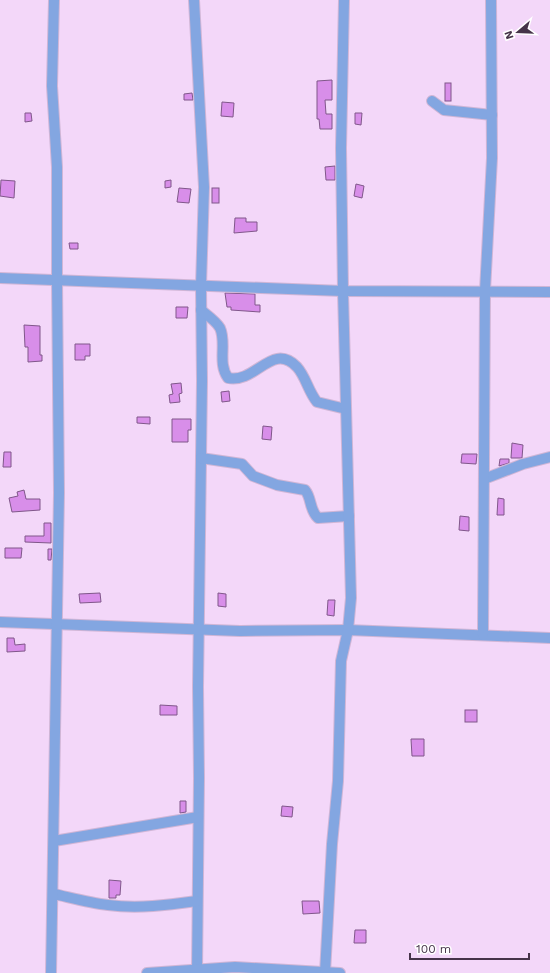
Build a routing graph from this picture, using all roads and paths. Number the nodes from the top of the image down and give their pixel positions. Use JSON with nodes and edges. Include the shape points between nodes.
{"nodes":[{"id":1,"x":54,"y":0,"type":"edge"},
{"id":2,"x":194,"y":0,"type":"edge"},
{"id":3,"x":344,"y":0,"type":"edge"},
{"id":4,"x":491,"y":0,"type":"edge"},
{"id":5,"x":432,"y":101,"type":"dead end"},
{"id":6,"x":492,"y":116,"type":"junction"},
{"id":7,"x":0,"y":278,"type":"edge"},
{"id":8,"x":57,"y":280,"type":"junction"},
{"id":9,"x":201,"y":286,"type":"junction"},
{"id":10,"x":343,"y":291,"type":"junction"},
{"id":11,"x":485,"y":291,"type":"junction"},
{"id":12,"x":550,"y":292,"type":"edge"},
{"id":13,"x":201,"y":310,"type":"junction"},
{"id":14,"x":346,"y":409,"type":"junction"},
{"id":15,"x":550,"y":457,"type":"edge"},
{"id":16,"x":201,"y":458,"type":"junction"},
{"id":17,"x":484,"y":479,"type":"junction"},
{"id":18,"x":349,"y":516,"type":"junction"},
{"id":19,"x":0,"y":622,"type":"edge"},
{"id":20,"x":56,"y":624,"type":"junction"},
{"id":21,"x":198,"y":628,"type":"junction"},
{"id":22,"x":348,"y":630,"type":"junction"},
{"id":23,"x":482,"y":635,"type":"junction"},
{"id":24,"x":550,"y":638,"type":"edge"},
{"id":25,"x":198,"y":817,"type":"junction"},
{"id":26,"x":54,"y":841,"type":"junction"},
{"id":27,"x":54,"y":894,"type":"junction"},
{"id":28,"x":198,"y":900,"type":"junction"},
{"id":29,"x":197,"y":971,"type":"edge"},
{"id":30,"x":51,"y":973,"type":"edge"},
{"id":31,"x":147,"y":973,"type":"edge"},
{"id":32,"x":325,"y":973,"type":"edge"},
{"id":33,"x":340,"y":973,"type":"edge"}],
"edges":[{"from":1,"to":8,"type":"street","via":[[52,86],[57,167]]},
{"from":2,"to":9,"type":"street","via":[[204,187]]},
{"from":3,"to":10,"type":"street"},
{"from":4,"to":6,"type":"street"},
{"from":5,"to":6,"type":"street","via":[[444,110]]},
{"from":6,"to":11,"type":"street"},
{"from":7,"to":8,"type":"street"},
{"from":8,"to":9,"type":"street"},
{"from":8,"to":20,"type":"street","via":[[59,493]]},
{"from":9,"to":10,"type":"street"},
{"from":9,"to":13,"type":"street"},
{"from":10,"to":11,"type":"street"},
{"from":10,"to":14,"type":"street"},
{"from":11,"to":12,"type":"street"},
{"from":11,"to":17,"type":"street"},
{"from":13,"to":14,"type":"street","via":[[219,326],[223,364],[228,378],[236,380],[253,374],[270,360],[284,358],[301,372],[317,402]]},
{"from":13,"to":16,"type":"street"},
{"from":14,"to":18,"type":"street"},
{"from":15,"to":17,"type":"street"},
{"from":16,"to":18,"type":"street","via":[[242,464],[253,476],[277,485],[305,490],[312,511],[318,518]]},
{"from":16,"to":21,"type":"street"},
{"from":17,"to":23,"type":"street"},
{"from":18,"to":22,"type":"street","via":[[351,598]]},
{"from":19,"to":20,"type":"street"},
{"from":20,"to":21,"type":"street"},
{"from":20,"to":26,"type":"street"},
{"from":21,"to":22,"type":"street","via":[[240,631]]},
{"from":21,"to":25,"type":"street"},
{"from":22,"to":23,"type":"street"},
{"from":22,"to":32,"type":"street","via":[[341,661],[338,781]]},
{"from":23,"to":24,"type":"street"},
{"from":25,"to":26,"type":"street"},
{"from":25,"to":28,"type":"street"},
{"from":26,"to":27,"type":"street"},
{"from":27,"to":28,"type":"street","via":[[119,906],[148,907]]},
{"from":27,"to":30,"type":"street"},
{"from":28,"to":29,"type":"street"},
{"from":29,"to":31,"type":"street"},
{"from":29,"to":32,"type":"street","via":[[256,968]]},
{"from":32,"to":33,"type":"street"}]}
